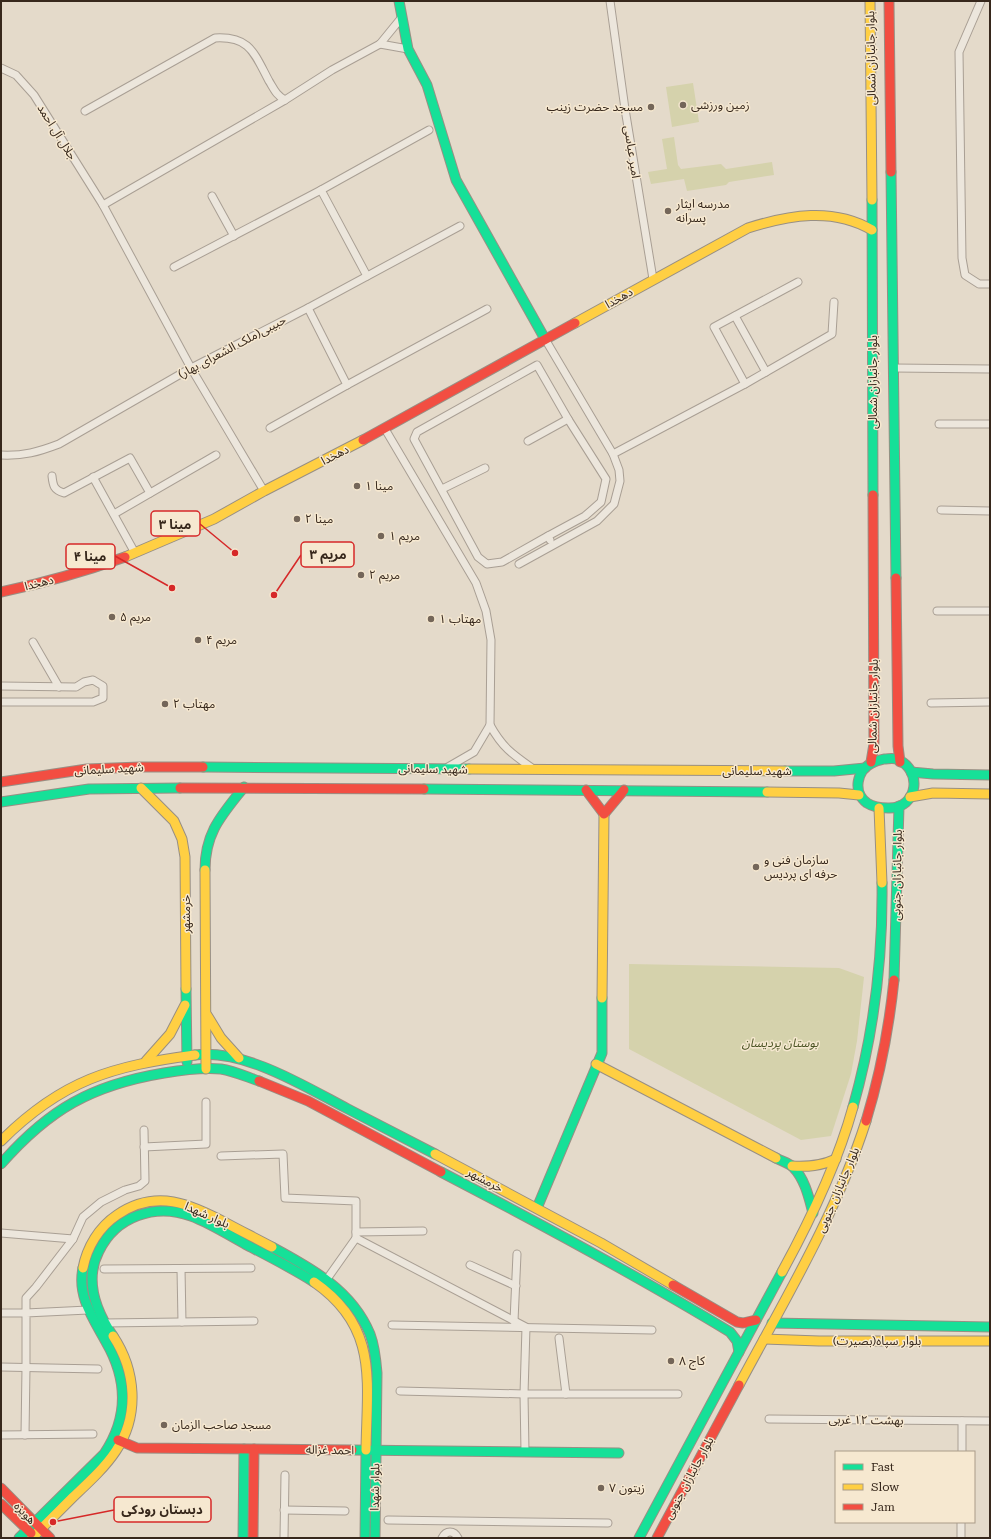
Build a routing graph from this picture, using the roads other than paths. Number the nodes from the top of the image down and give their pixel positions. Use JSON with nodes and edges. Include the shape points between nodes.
{"nodes":[{"id":1,"x":398,"y":1,"type":"edge"},
{"id":2,"x":610,"y":1,"type":"edge"},
{"id":3,"x":870,"y":1,"type":"edge"},
{"id":4,"x":890,"y":1,"type":"edge"},
{"id":5,"x":981,"y":1,"type":"edge"},
{"id":6,"x":402,"y":17,"type":"junction"},
{"id":7,"x":380,"y":44,"type":"junction"},
{"id":8,"x":408,"y":49,"type":"junction"},
{"id":9,"x":1,"y":68,"type":"edge"},
{"id":10,"x":285,"y":100,"type":"junction"},
{"id":11,"x":85,"y":111,"type":"dead end"},
{"id":12,"x":429,"y":130,"type":"dead end"},
{"id":13,"x":322,"y":190,"type":"junction"},
{"id":14,"x":212,"y":196,"type":"dead end"},
{"id":15,"x":104,"y":205,"type":"junction"},
{"id":16,"x":460,"y":226,"type":"dead end"},
{"id":17,"x":872,"y":230,"type":"junction"},
{"id":18,"x":234,"y":236,"type":"junction"},
{"id":19,"x":174,"y":267,"type":"dead end"},
{"id":20,"x":366,"y":276,"type":"junction"},
{"id":21,"x":653,"y":279,"type":"junction"},
{"id":22,"x":798,"y":282,"type":"dead end"},
{"id":23,"x":990,"y":284,"type":"edge"},
{"id":24,"x":834,"y":302,"type":"dead end"},
{"id":25,"x":308,"y":308,"type":"junction"},
{"id":26,"x":487,"y":309,"type":"dead end"},
{"id":27,"x":735,"y":316,"type":"junction"},
{"id":28,"x":545,"y":339,"type":"junction"},
{"id":29,"x":191,"y":368,"type":"junction"},
{"id":30,"x":894,"y":368,"type":"junction"},
{"id":31,"x":990,"y":369,"type":"edge"},
{"id":32,"x":766,"y":372,"type":"junction"},
{"id":33,"x":745,"y":384,"type":"junction"},
{"id":34,"x":347,"y":385,"type":"junction"},
{"id":35,"x":568,"y":419,"type":"junction"},
{"id":36,"x":939,"y":424,"type":"dead end"},
{"id":37,"x":990,"y":424,"type":"edge"},
{"id":38,"x":270,"y":428,"type":"dead end"},
{"id":39,"x":385,"y":429,"type":"junction"},
{"id":40,"x":528,"y":441,"type":"dead end"},
{"id":41,"x":613,"y":454,"type":"junction"},
{"id":42,"x":1,"y":455,"type":"edge"},
{"id":43,"x":216,"y":455,"type":"dead end"},
{"id":44,"x":485,"y":468,"type":"dead end"},
{"id":45,"x":52,"y":476,"type":"dead end"},
{"id":46,"x":93,"y":477,"type":"junction"},
{"id":47,"x":442,"y":489,"type":"junction"},
{"id":48,"x":264,"y":491,"type":"junction"},
{"id":49,"x":150,"y":493,"type":"junction"},
{"id":50,"x":941,"y":510,"type":"dead end"},
{"id":51,"x":990,"y":511,"type":"edge"},
{"id":52,"x":114,"y":514,"type":"junction"},
{"id":53,"x":548,"y":536,"type":"junction"},
{"id":54,"x":553,"y":545,"type":"junction"},
{"id":55,"x":135,"y":553,"type":"junction"},
{"id":56,"x":519,"y":564,"type":"dead end"},
{"id":57,"x":1,"y":592,"type":"edge"},
{"id":58,"x":938,"y":611,"type":"dead end"},
{"id":59,"x":990,"y":611,"type":"edge"},
{"id":60,"x":33,"y":642,"type":"dead end"},
{"id":61,"x":1,"y":686,"type":"edge"},
{"id":62,"x":59,"y":687,"type":"junction"},
{"id":63,"x":1,"y":702,"type":"edge"},
{"id":64,"x":990,"y":702,"type":"edge"},
{"id":65,"x":931,"y":703,"type":"dead end"},
{"id":66,"x":490,"y":725,"type":"junction"},
{"id":67,"x":900,"y":762,"type":"junction"},
{"id":68,"x":868,"y":765,"type":"junction"},
{"id":69,"x":444,"y":769,"type":"junction"},
{"id":70,"x":535,"y":770,"type":"junction"},
{"id":71,"x":911,"y":772,"type":"junction"},
{"id":72,"x":990,"y":775,"type":"edge"},
{"id":73,"x":1,"y":782,"type":"edge"},
{"id":74,"x":244,"y":787,"type":"junction"},
{"id":75,"x":141,"y":788,"type":"junction"},
{"id":76,"x":586,"y":790,"type":"junction"},
{"id":77,"x":624,"y":790,"type":"junction"},
{"id":78,"x":990,"y":794,"type":"edge"},
{"id":79,"x":859,"y":795,"type":"junction"},
{"id":80,"x":910,"y":797,"type":"junction"},
{"id":81,"x":1,"y":802,"type":"edge"},
{"id":82,"x":899,"y":806,"type":"junction"},
{"id":83,"x":879,"y":808,"type":"junction"},
{"id":84,"x":604,"y":814,"type":"junction"},
{"id":85,"x":186,"y":1003,"type":"junction"},
{"id":86,"x":206,"y":1014,"type":"junction"},
{"id":87,"x":206,"y":1053,"type":"junction"},
{"id":88,"x":187,"y":1056,"type":"junction"},
{"id":89,"x":241,"y":1059,"type":"junction"},
{"id":90,"x":146,"y":1061,"type":"junction"},
{"id":91,"x":596,"y":1064,"type":"junction"},
{"id":92,"x":206,"y":1069,"type":"junction"},
{"id":93,"x":187,"y":1070,"type":"junction"},
{"id":94,"x":206,"y":1102,"type":"dead end"},
{"id":95,"x":144,"y":1130,"type":"dead end"},
{"id":96,"x":1,"y":1142,"type":"edge"},
{"id":97,"x":144,"y":1147,"type":"junction"},
{"id":98,"x":221,"y":1156,"type":"dead end"},
{"id":99,"x":836,"y":1159,"type":"junction"},
{"id":100,"x":1,"y":1164,"type":"edge"},
{"id":101,"x":792,"y":1166,"type":"junction"},
{"id":102,"x":537,"y":1208,"type":"junction"},
{"id":103,"x":813,"y":1213,"type":"junction"},
{"id":104,"x":226,"y":1223,"type":"junction"},
{"id":105,"x":222,"y":1231,"type":"junction"},
{"id":106,"x":423,"y":1232,"type":"dead end"},
{"id":107,"x":1,"y":1234,"type":"edge"},
{"id":108,"x":356,"y":1235,"type":"junction"},
{"id":109,"x":73,"y":1239,"type":"junction"},
{"id":110,"x":517,"y":1254,"type":"dead end"},
{"id":111,"x":470,"y":1265,"type":"dead end"},
{"id":112,"x":104,"y":1268,"type":"dead end"},
{"id":113,"x":182,"y":1268,"type":"junction"},
{"id":114,"x":251,"y":1268,"type":"dead end"},
{"id":115,"x":327,"y":1280,"type":"junction"},
{"id":116,"x":516,"y":1286,"type":"junction"},
{"id":117,"x":97,"y":1307,"type":"junction"},
{"id":118,"x":88,"y":1310,"type":"junction"},
{"id":119,"x":1,"y":1313,"type":"edge"},
{"id":120,"x":26,"y":1313,"type":"junction"},
{"id":121,"x":254,"y":1320,"type":"dead end"},
{"id":122,"x":756,"y":1320,"type":"junction"},
{"id":123,"x":514,"y":1321,"type":"junction"},
{"id":124,"x":182,"y":1322,"type":"junction"},
{"id":125,"x":105,"y":1323,"type":"junction"},
{"id":126,"x":738,"y":1323,"type":"junction"},
{"id":127,"x":772,"y":1323,"type":"junction"},
{"id":128,"x":392,"y":1325,"type":"dead end"},
{"id":129,"x":526,"y":1327,"type":"junction"},
{"id":130,"x":990,"y":1327,"type":"edge"},
{"id":131,"x":652,"y":1330,"type":"dead end"},
{"id":132,"x":733,"y":1334,"type":"junction"},
{"id":133,"x":114,"y":1337,"type":"junction"},
{"id":134,"x":558,"y":1338,"type":"dead end"},
{"id":135,"x":764,"y":1339,"type":"junction"},
{"id":136,"x":105,"y":1341,"type":"junction"},
{"id":137,"x":990,"y":1341,"type":"edge"},
{"id":138,"x":739,"y":1352,"type":"junction"},
{"id":139,"x":1,"y":1367,"type":"edge"},
{"id":140,"x":26,"y":1368,"type":"junction"},
{"id":141,"x":98,"y":1369,"type":"dead end"},
{"id":142,"x":400,"y":1391,"type":"dead end"},
{"id":143,"x":524,"y":1394,"type":"junction"},
{"id":144,"x":566,"y":1394,"type":"junction"},
{"id":145,"x":678,"y":1394,"type":"dead end"},
{"id":146,"x":769,"y":1419,"type":"dead end"},
{"id":147,"x":962,"y":1420,"type":"junction"},
{"id":148,"x":990,"y":1421,"type":"edge"},
{"id":149,"x":93,"y":1434,"type":"dead end"},
{"id":150,"x":1,"y":1435,"type":"edge"},
{"id":151,"x":25,"y":1435,"type":"junction"},
{"id":152,"x":114,"y":1438,"type":"junction"},
{"id":153,"x":123,"y":1442,"type":"junction"},
{"id":154,"x":244,"y":1449,"type":"junction"},
{"id":155,"x":254,"y":1449,"type":"junction"},
{"id":156,"x":366,"y":1450,"type":"junction"},
{"id":157,"x":376,"y":1450,"type":"junction"},
{"id":158,"x":962,"y":1451,"type":"edge"},
{"id":159,"x":525,"y":1452,"type":"junction"},
{"id":160,"x":619,"y":1453,"type":"dead end"},
{"id":161,"x":285,"y":1475,"type":"dead end"},
{"id":162,"x":1,"y":1488,"type":"edge"},
{"id":163,"x":1,"y":1504,"type":"edge"},
{"id":164,"x":284,"y":1510,"type":"junction"},
{"id":165,"x":345,"y":1511,"type":"dead end"},
{"id":166,"x":46,"y":1518,"type":"junction"},
{"id":167,"x":388,"y":1520,"type":"dead end"},
{"id":168,"x":450,"y":1521,"type":"junction"},
{"id":169,"x":34,"y":1522,"type":"junction"},
{"id":170,"x":608,"y":1522,"type":"dead end"},
{"id":171,"x":961,"y":1523,"type":"edge"},
{"id":172,"x":27,"y":1529,"type":"junction"},
{"id":173,"x":41,"y":1529,"type":"junction"},
{"id":174,"x":450,"y":1532,"type":"junction"},
{"id":175,"x":34,"y":1537,"type":"edge"},
{"id":176,"x":19,"y":1538,"type":"edge"},
{"id":177,"x":50,"y":1538,"type":"edge"},
{"id":178,"x":243,"y":1538,"type":"edge"},
{"id":179,"x":253,"y":1538,"type":"edge"},
{"id":180,"x":284,"y":1538,"type":"edge"},
{"id":181,"x":365,"y":1538,"type":"edge"},
{"id":182,"x":375,"y":1538,"type":"edge"},
{"id":183,"x":442,"y":1538,"type":"edge"},
{"id":184,"x":458,"y":1538,"type":"edge"},
{"id":185,"x":639,"y":1538,"type":"edge"},
{"id":186,"x":657,"y":1538,"type":"edge"},
{"id":187,"x":961,"y":1538,"type":"edge"}],
"edges":[{"from":1,"to":6,"type":"main road"},
{"from":2,"to":21,"type":"street","name":"امیر عباسی"},
{"from":3,"to":17,"type":"main road","name":"بلوار جانبازان شمالی"},
{"from":4,"to":30,"type":"main road","name":"بلوار جانبازان شمالی"},
{"from":5,"to":23,"type":"street","via":[[959,52],[962,258],[965,275],[979,284]]},
{"from":6,"to":7,"type":"street"},
{"from":6,"to":8,"type":"main road"},
{"from":7,"to":8,"type":"street"},
{"from":7,"to":10,"type":"street"},
{"from":8,"to":28,"type":"main road","via":[[427,85],[456,180]]},
{"from":9,"to":15,"type":"street","name":"جلال آل احمد","via":[[16,75],[34,95]]},
{"from":10,"to":11,"type":"street","via":[[277,96],[254,53],[243,42],[233,38],[215,38]]},
{"from":10,"to":15,"type":"street"},
{"from":12,"to":13,"type":"street"},
{"from":13,"to":18,"type":"street"},
{"from":13,"to":20,"type":"street"},
{"from":14,"to":18,"type":"street"},
{"from":15,"to":29,"type":"street","name":"جلال آل احمد"},
{"from":16,"to":20,"type":"street","name":"حبیبی(ملک الشعرای بهار)"},
{"from":17,"to":21,"type":"main road","name":"دهخدا","via":[[860,223],[831,216],[803,215],[776,219],[748,228]]},
{"from":17,"to":68,"type":"main road","name":"بلوار جانبازان شمالی","via":[[874,744]]},
{"from":18,"to":19,"type":"street"},
{"from":20,"to":25,"type":"street","name":"حبیبی(ملک الشعرای بهار)"},
{"from":21,"to":28,"type":"main road","name":"دهخدا"},
{"from":22,"to":27,"type":"street"},
{"from":24,"to":32,"type":"street","via":[[832,334]]},
{"from":25,"to":29,"type":"street","name":"حبیبی(ملک الشعرای بهار)"},
{"from":25,"to":34,"type":"street"},
{"from":26,"to":34,"type":"street"},
{"from":27,"to":32,"type":"street"},
{"from":27,"to":33,"type":"street","via":[[714,327]]},
{"from":28,"to":39,"type":"main road","name":"دهخدا"},
{"from":28,"to":41,"type":"street"},
{"from":29,"to":42,"type":"street","name":"حبیبی(ملک الشعرای بهار)","via":[[59,444],[40,452],[19,456]]},
{"from":29,"to":48,"type":"street","name":"جلال آل احمد"},
{"from":30,"to":31,"type":"street"},
{"from":30,"to":67,"type":"main road","name":"بلوار جانبازان شمالی"},
{"from":32,"to":33,"type":"street"},
{"from":33,"to":41,"type":"street"},
{"from":34,"to":38,"type":"street"},
{"from":35,"to":40,"type":"street"},
{"from":35,"to":47,"type":"street","via":[[537,365],[417,432],[414,439]]},
{"from":35,"to":53,"type":"street","via":[[606,480],[601,502],[585,516]]},
{"from":36,"to":37,"type":"street"},
{"from":39,"to":48,"type":"main road","name":"دهخدا"},
{"from":39,"to":66,"type":"street","via":[[476,583],[486,611],[491,640]]},
{"from":41,"to":54,"type":"street","via":[[620,482],[614,504],[597,521]]},
{"from":43,"to":49,"type":"street"},
{"from":44,"to":47,"type":"street"},
{"from":45,"to":46,"type":"street","via":[[53,486],[64,494]]},
{"from":46,"to":49,"type":"street","via":[[130,458]]},
{"from":46,"to":52,"type":"street"},
{"from":47,"to":53,"type":"street","via":[[478,557],[487,564],[502,562]]},
{"from":48,"to":55,"type":"main road","name":"دهخدا","via":[[214,519]]},
{"from":49,"to":52,"type":"street"},
{"from":50,"to":51,"type":"street"},
{"from":52,"to":55,"type":"street"},
{"from":53,"to":54,"type":"street"},
{"from":54,"to":56,"type":"street"},
{"from":55,"to":57,"type":"main road","name":"دهخدا","via":[[80,573]]},
{"from":58,"to":59,"type":"street"},
{"from":60,"to":62,"type":"street"},
{"from":61,"to":62,"type":"street"},
{"from":62,"to":63,"type":"street","via":[[76,687],[93,680],[103,686],[103,698],[93,702]]},
{"from":64,"to":65,"type":"street"},
{"from":66,"to":69,"type":"street","via":[[474,752]]},
{"from":66,"to":70,"type":"street","via":[[506,750]]},
{"from":67,"to":68,"type":"main road","via":[[889,759]]},
{"from":67,"to":71,"type":"main road"},
{"from":68,"to":70,"type":"main road","name":"شهید سلیمانی","via":[[834,771]]},
{"from":68,"to":79,"type":"main road","via":[[861,772],[857,782]]},
{"from":69,"to":70,"type":"main road","name":"شهید سلیمانی"},
{"from":69,"to":73,"type":"main road","name":"شهید سلیمانی","via":[[132,767],[88,769]]},
{"from":71,"to":72,"type":"main road"},
{"from":71,"to":80,"type":"main road","via":[[913,788]]},
{"from":74,"to":75,"type":"main road","name":"شهید سلیمانی"},
{"from":74,"to":76,"type":"main road","name":"شهید سلیمانی"},
{"from":74,"to":86,"type":"main road","name":"خرمشهر","via":[[218,820],[209,838],[206,856]]},
{"from":75,"to":81,"type":"main road","name":"شهید سلیمانی","via":[[90,789]]},
{"from":75,"to":85,"type":"main road","name":"خرمشهر","via":[[174,821],[182,840],[185,857]]},
{"from":76,"to":77,"type":"main road","name":"شهید سلیمانی"},
{"from":76,"to":84,"type":"main road"},
{"from":77,"to":79,"type":"main road","name":"شهید سلیمانی"},
{"from":77,"to":84,"type":"main road"},
{"from":78,"to":80,"type":"main road","via":[[933,793]]},
{"from":79,"to":83,"type":"main road","via":[[871,806]]},
{"from":80,"to":82,"type":"main road","via":[[905,804]]},
{"from":82,"to":83,"type":"main road"},
{"from":82,"to":127,"type":"main road","name":"بلوار جانبازان جنوبی","via":[[896,840],[897,919],[894,980],[886,1040],[873,1094],[840,1193]]},
{"from":83,"to":99,"type":"main road","name":"بلوار جانبازان جنوبی","via":[[881,919],[871,1037],[858,1090]]},
{"from":84,"to":91,"type":"main road","via":[[602,1053]]},
{"from":85,"to":88,"type":"main road","name":"خرمشهر"},
{"from":85,"to":90,"type":"main road","via":[[170,1034]]},
{"from":86,"to":87,"type":"main road","name":"خرمشهر"},
{"from":86,"to":89,"type":"main road","via":[[228,1047]]},
{"from":87,"to":88,"type":"main road","name":"خرمشهر"},
{"from":87,"to":89,"type":"main road","name":"خرمشهر"},
{"from":87,"to":92,"type":"main road","name":"خرمشهر"},
{"from":88,"to":90,"type":"main road","name":"خرمشهر"},
{"from":88,"to":93,"type":"main road","name":"خرمشهر"},
{"from":89,"to":102,"type":"main road","name":"خرمشهر","via":[[258,1064],[311,1089]]},
{"from":90,"to":96,"type":"main road","name":"خرمشهر","via":[[87,1079],[56,1096],[28,1116]]},
{"from":91,"to":101,"type":"main road"},
{"from":91,"to":102,"type":"main road"},
{"from":92,"to":93,"type":"main road","name":"خرمشهر"},
{"from":92,"to":132,"type":"main road","name":"خرمشهر","via":[[216,1068],[265,1082],[308,1101],[587,1249]]},
{"from":93,"to":100,"type":"main road","name":"خرمشهر","via":[[123,1081],[92,1092],[37,1126]]},
{"from":94,"to":97,"type":"street","via":[[206,1144]]},
{"from":95,"to":97,"type":"street"},
{"from":97,"to":109,"type":"street","via":[[145,1181],[101,1202],[83,1217]]},
{"from":98,"to":108,"type":"street","via":[[283,1154],[285,1198],[356,1201]]},
{"from":99,"to":101,"type":"main road","via":[[824,1166]]},
{"from":99,"to":103,"type":"main road","name":"بلوار جانبازان جنوبی"},
{"from":101,"to":103,"type":"main road","via":[[805,1185]]},
{"from":102,"to":126,"type":"main road","name":"خرمشهر"},
{"from":103,"to":122,"type":"main road","name":"بلوار جانبازان جنوبی"},
{"from":104,"to":105,"type":"main road"},
{"from":104,"to":115,"type":"main road","name":"بلوار شهدا","via":[[316,1271]]},
{"from":104,"to":118,"type":"main road","name":"بلوار شهدا","via":[[196,1207],[172,1200],[147,1201],[123,1210],[103,1225],[89,1246],[82,1270],[82,1295]]},
{"from":105,"to":117,"type":"main road","name":"بلوار شهدا","via":[[192,1216],[171,1210],[149,1211],[128,1218],[110,1232],[98,1250],[92,1271],[92,1293]]},
{"from":105,"to":156,"type":"main road","name":"بلوار شهدا","via":[[310,1279],[330,1294],[345,1310],[365,1350]]},
{"from":106,"to":108,"type":"street"},
{"from":107,"to":109,"type":"street"},
{"from":108,"to":115,"type":"street"},
{"from":108,"to":123,"type":"street"},
{"from":109,"to":120,"type":"street","via":[[26,1298]]},
{"from":110,"to":116,"type":"street"},
{"from":111,"to":116,"type":"street"},
{"from":112,"to":113,"type":"street"},
{"from":113,"to":114,"type":"street"},
{"from":113,"to":124,"type":"street"},
{"from":115,"to":157,"type":"main road","name":"بلوار شهدا","via":[[353,1304],[374,1348],[377,1373]]},
{"from":116,"to":123,"type":"street"},
{"from":117,"to":118,"type":"main road"},
{"from":117,"to":125,"type":"main road","name":"بلوار شهدا"},
{"from":118,"to":120,"type":"street"},
{"from":118,"to":136,"type":"main road","name":"بلوار شهدا","via":[[90,1318]]},
{"from":119,"to":120,"type":"street"},
{"from":120,"to":140,"type":"street"},
{"from":121,"to":124,"type":"street"},
{"from":122,"to":126,"type":"main road"},
{"from":122,"to":138,"type":"main road","name":"بلوار جانبازان جنوبی"},
{"from":123,"to":129,"type":"street"},
{"from":124,"to":125,"type":"street"},
{"from":125,"to":133,"type":"main road","name":"بلوار شهدا"},
{"from":126,"to":132,"type":"main road","via":[[740,1329],[738,1333]]},
{"from":127,"to":130,"type":"main road","name":"بلوار سپاه(بصیرت)"},
{"from":127,"to":135,"type":"main road","name":"بلوار جانبازان جنوبی"},
{"from":128,"to":129,"type":"street"},
{"from":129,"to":131,"type":"street"},
{"from":129,"to":143,"type":"street"},
{"from":132,"to":138,"type":"main road","via":[[738,1342]]},
{"from":133,"to":136,"type":"main road"},
{"from":133,"to":153,"type":"main road","name":"بلوار شهدا","via":[[123,1353],[131,1378],[130,1423]]},
{"from":134,"to":144,"type":"street"},
{"from":135,"to":137,"type":"main road","name":"بلوار سپاه(بصیرت)"},
{"from":135,"to":186,"type":"main road","name":"بلوار جانبازان جنوبی"},
{"from":136,"to":152,"type":"main road","name":"بلوار شهدا","via":[[114,1357],[121,1379],[120,1421]]},
{"from":138,"to":185,"type":"main road","name":"بلوار جانبازان جنوبی"},
{"from":139,"to":140,"type":"street"},
{"from":140,"to":141,"type":"street"},
{"from":140,"to":151,"type":"street"},
{"from":142,"to":143,"type":"street"},
{"from":143,"to":144,"type":"street"},
{"from":143,"to":159,"type":"street"},
{"from":144,"to":145,"type":"street"},
{"from":146,"to":147,"type":"street","name":"بهشت ۱۲ غربی"},
{"from":147,"to":148,"type":"street","name":"بهشت ۱۲ غربی"},
{"from":147,"to":158,"type":"street"},
{"from":149,"to":151,"type":"street"},
{"from":150,"to":151,"type":"street"},
{"from":152,"to":153,"type":"main road","name":"احمد غزاله"},
{"from":152,"to":166,"type":"main road","name":"بلوار شهدا","via":[[104,1454]]},
{"from":153,"to":154,"type":"main road","name":"احمد غزاله","via":[[137,1448]]},
{"from":153,"to":166,"type":"main road","name":"بلوار شهدا","via":[[112,1460]]},
{"from":154,"to":155,"type":"main road","name":"احمد غزاله"},
{"from":154,"to":178,"type":"main road"},
{"from":155,"to":156,"type":"main road","name":"احمد غزاله"},
{"from":155,"to":179,"type":"main road"},
{"from":156,"to":157,"type":"main road","name":"احمد غزاله"},
{"from":156,"to":181,"type":"main road","name":"بلوار شهدا"},
{"from":157,"to":159,"type":"main road","name":"احمد غزاله"},
{"from":157,"to":182,"type":"main road","name":"بلوار شهدا"},
{"from":159,"to":160,"type":"main road","name":"احمد غزاله"},
{"from":161,"to":164,"type":"street"},
{"from":162,"to":169,"type":"main road","name":"هویزه"},
{"from":163,"to":172,"type":"main road","name":"هویزه"},
{"from":164,"to":165,"type":"street"},
{"from":164,"to":180,"type":"street"},
{"from":166,"to":169,"type":"main road","name":"بلوار شهدا"},
{"from":166,"to":173,"type":"main road","name":"بلوار شهدا"},
{"from":167,"to":168,"type":"street"},
{"from":168,"to":170,"type":"street"},
{"from":168,"to":174,"type":"street"},
{"from":169,"to":172,"type":"main road","name":"بلوار شهدا"},
{"from":169,"to":173,"type":"main road","name":"هویزه"},
{"from":171,"to":187,"type":"street"},
{"from":172,"to":175,"type":"main road","name":"هویزه"},
{"from":172,"to":176,"type":"main road","name":"بلوار شهدا"},
{"from":173,"to":175,"type":"main road","name":"بلوار شهدا"},
{"from":173,"to":177,"type":"main road","name":"هویزه"},
{"from":174,"to":183,"type":"street"},
{"from":174,"to":184,"type":"street"}]}
